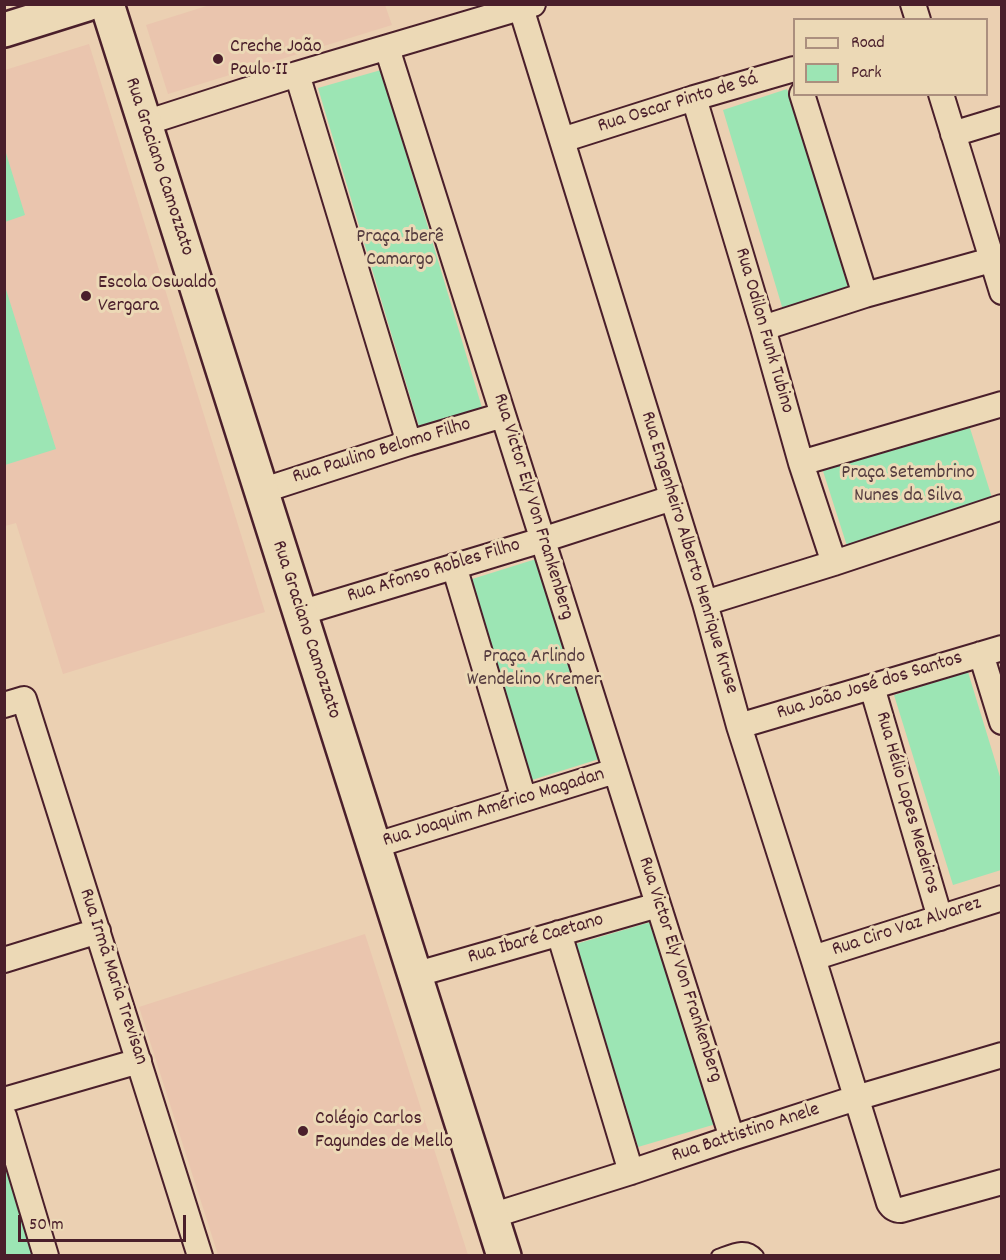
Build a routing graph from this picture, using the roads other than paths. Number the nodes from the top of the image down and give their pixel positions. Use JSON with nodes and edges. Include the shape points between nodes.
{"nodes":[{"id":1,"x":87,"y":4,"type":"edge"},
{"id":2,"x":107,"y":4,"type":"edge"},
{"id":3,"x":527,"y":6,"type":"edge"},
{"id":4,"x":49,"y":10,"type":"edge"},
{"id":5,"x":4,"y":30,"type":"edge"},
{"id":6,"x":387,"y":48,"type":"junction"},
{"id":7,"x":793,"y":69,"type":"edge"},
{"id":8,"x":297,"y":74,"type":"junction"},
{"id":9,"x":803,"y":96,"type":"edge"},
{"id":10,"x":942,"y":96,"type":"edge"},
{"id":11,"x":694,"y":98,"type":"junction"},
{"id":12,"x":1002,"y":119,"type":"edge"},
{"id":13,"x":145,"y":123,"type":"junction"},
{"id":14,"x":953,"y":134,"type":"junction"},
{"id":15,"x":562,"y":140,"type":"junction"},
{"id":16,"x":997,"y":259,"type":"edge"},
{"id":17,"x":1002,"y":292,"type":"edge"},
{"id":18,"x":865,"y":295,"type":"junction"},
{"id":19,"x":763,"y":328,"type":"junction"},
{"id":20,"x":1002,"y":404,"type":"edge"},
{"id":21,"x":503,"y":415,"type":"junction"},
{"id":22,"x":409,"y":443,"type":"junction"},
{"id":23,"x":801,"y":463,"type":"junction"},
{"id":24,"x":261,"y":491,"type":"junction"},
{"id":25,"x":672,"y":498,"type":"junction"},
{"id":26,"x":1002,"y":507,"type":"edge"},
{"id":27,"x":542,"y":540,"type":"junction"},
{"id":28,"x":834,"y":563,"type":"junction"},
{"id":29,"x":454,"y":566,"type":"junction"},
{"id":30,"x":705,"y":603,"type":"junction"},
{"id":31,"x":300,"y":613,"type":"junction"},
{"id":32,"x":991,"y":651,"type":"edge"},
{"id":33,"x":872,"y":687,"type":"junction"},
{"id":34,"x":14,"y":702,"type":"edge"},
{"id":35,"x":1002,"y":722,"type":"edge"},
{"id":36,"x":739,"y":726,"type":"junction"},
{"id":37,"x":615,"y":771,"type":"junction"},
{"id":38,"x":524,"y":799,"type":"junction"},
{"id":39,"x":373,"y":846,"type":"junction"},
{"id":40,"x":1002,"y":898,"type":"edge"},
{"id":41,"x":658,"y":905,"type":"junction"},
{"id":42,"x":940,"y":918,"type":"junction"},
{"id":43,"x":98,"y":931,"type":"junction"},
{"id":44,"x":559,"y":933,"type":"junction"},
{"id":45,"x":813,"y":958,"type":"junction"},
{"id":46,"x":4,"y":960,"type":"edge"},
{"id":47,"x":414,"y":975,"type":"junction"},
{"id":48,"x":1002,"y":1055,"type":"edge"},
{"id":49,"x":139,"y":1061,"type":"junction"},
{"id":50,"x":856,"y":1098,"type":"junction"},
{"id":51,"x":4,"y":1100,"type":"edge"},
{"id":52,"x":4,"y":1116,"type":"edge"},
{"id":53,"x":732,"y":1138,"type":"junction"},
{"id":54,"x":632,"y":1172,"type":"junction"},
{"id":55,"x":1002,"y":1182,"type":"edge"},
{"id":56,"x":491,"y":1216,"type":"junction"},
{"id":57,"x":46,"y":1256,"type":"edge"},
{"id":58,"x":200,"y":1256,"type":"edge"},
{"id":59,"x":504,"y":1256,"type":"edge"},
{"id":60,"x":718,"y":1256,"type":"edge"},
{"id":61,"x":757,"y":1256,"type":"edge"}],
"edges":[{"from":1,"to":4,"type":"street"},
{"from":2,"to":13,"type":"street","name":"Rua Graciano Camozzato"},
{"from":3,"to":6,"type":"street"},
{"from":3,"to":15,"type":"street","name":"Rua Engenheiro Alberto Henrique Kruse"},
{"from":4,"to":5,"type":"street"},
{"from":6,"to":8,"type":"street"},
{"from":6,"to":21,"type":"street","name":"Rua Victor Ely Von Frankenberg"},
{"from":7,"to":11,"type":"street","name":"Rua Oscar Pinto de Sá"},
{"from":8,"to":13,"type":"street"},
{"from":8,"to":22,"type":"street"},
{"from":9,"to":18,"type":"street"},
{"from":10,"to":14,"type":"street"},
{"from":11,"to":15,"type":"street","name":"Rua Oscar Pinto de Sá"},
{"from":11,"to":19,"type":"street","name":"Rua Odilon Funk Tubino"},
{"from":12,"to":14,"type":"street"},
{"from":13,"to":24,"type":"street","name":"Rua Graciano Camozzato"},
{"from":14,"to":16,"type":"street"},
{"from":15,"to":25,"type":"street","name":"Rua Engenheiro Alberto Henrique Kruse"},
{"from":16,"to":17,"type":"street"},
{"from":16,"to":18,"type":"street"},
{"from":18,"to":19,"type":"street"},
{"from":19,"to":23,"type":"street","name":"Rua Odilon Funk Tubino"},
{"from":20,"to":23,"type":"street"},
{"from":21,"to":22,"type":"street","name":"Rua Paulino Belomo Filho"},
{"from":21,"to":27,"type":"street","name":"Rua Victor Ely Von Frankenberg"},
{"from":22,"to":24,"type":"street","name":"Rua Paulino Belomo Filho"},
{"from":23,"to":28,"type":"street","name":"Rua Odilon Funk Tubino"},
{"from":24,"to":31,"type":"street","name":"Rua Graciano Camozzato"},
{"from":25,"to":27,"type":"street","name":"Rua Afonso Robles Filho"},
{"from":25,"to":30,"type":"street","name":"Rua Engenheiro Alberto Henrique Kruse"},
{"from":26,"to":28,"type":"street"},
{"from":27,"to":29,"type":"street","name":"Rua Afonso Robles Filho"},
{"from":27,"to":37,"type":"street","name":"Rua Victor Ely Von Frankenberg"},
{"from":28,"to":30,"type":"street"},
{"from":29,"to":31,"type":"street","name":"Rua Afonso Robles Filho"},
{"from":29,"to":38,"type":"street"},
{"from":30,"to":36,"type":"street","name":"Rua Engenheiro Alberto Henrique Kruse"},
{"from":31,"to":39,"type":"street","name":"Rua Graciano Camozzato"},
{"from":32,"to":33,"type":"street","name":"Rua João José dos Santos"},
{"from":32,"to":35,"type":"street"},
{"from":33,"to":36,"type":"street","name":"Rua João José dos Santos"},
{"from":33,"to":42,"type":"street","name":"Rua Hélio Lopes Medeiros"},
{"from":34,"to":43,"type":"street","name":"Rua Irmã Maria Trevisan"},
{"from":36,"to":45,"type":"street","name":"Rua Engenheiro Alberto Henrique Kruse"},
{"from":37,"to":38,"type":"street","name":"Rua Joaquim Américo Magadan"},
{"from":37,"to":41,"type":"street","name":"Rua Victor Ely Von Frankenberg"},
{"from":38,"to":39,"type":"street","name":"Rua Joaquim Américo Magadan"},
{"from":39,"to":47,"type":"street","name":"Rua Graciano Camozzato"},
{"from":40,"to":42,"type":"street","name":"Rua Ciro Vaz Alvarez"},
{"from":41,"to":44,"type":"street","name":"Rua Ibaré Caetano"},
{"from":41,"to":53,"type":"street","name":"Rua Victor Ely Von Frankenberg"},
{"from":42,"to":45,"type":"street","name":"Rua Ciro Vaz Alvarez"},
{"from":43,"to":46,"type":"street"},
{"from":43,"to":49,"type":"street","name":"Rua Irmã Maria Trevisan"},
{"from":44,"to":47,"type":"street","name":"Rua Ibaré Caetano"},
{"from":44,"to":54,"type":"street"},
{"from":45,"to":50,"type":"street","name":"Rua Engenheiro Alberto Henrique Kruse"},
{"from":47,"to":56,"type":"street","name":"Rua Graciano Camozzato"},
{"from":48,"to":50,"type":"street","name":"Rua Battistino Anele"},
{"from":49,"to":51,"type":"street"},
{"from":49,"to":58,"type":"street","name":"Rua Irmã Maria Trevisan"},
{"from":50,"to":53,"type":"street","name":"Rua Battistino Anele"},
{"from":50,"to":55,"type":"street","name":"Rua Engenheiro Alberto Henrique Kruse","via":[[892,1208],[901,1210]]},
{"from":52,"to":57,"type":"street"},
{"from":53,"to":54,"type":"street","name":"Rua Battistino Anele"},
{"from":54,"to":56,"type":"street","name":"Rua Battistino Anele"},
{"from":56,"to":59,"type":"street","name":"Rua Graciano Camozzato"},
{"from":60,"to":61,"type":"lane","via":[[745,1248]]}]}
